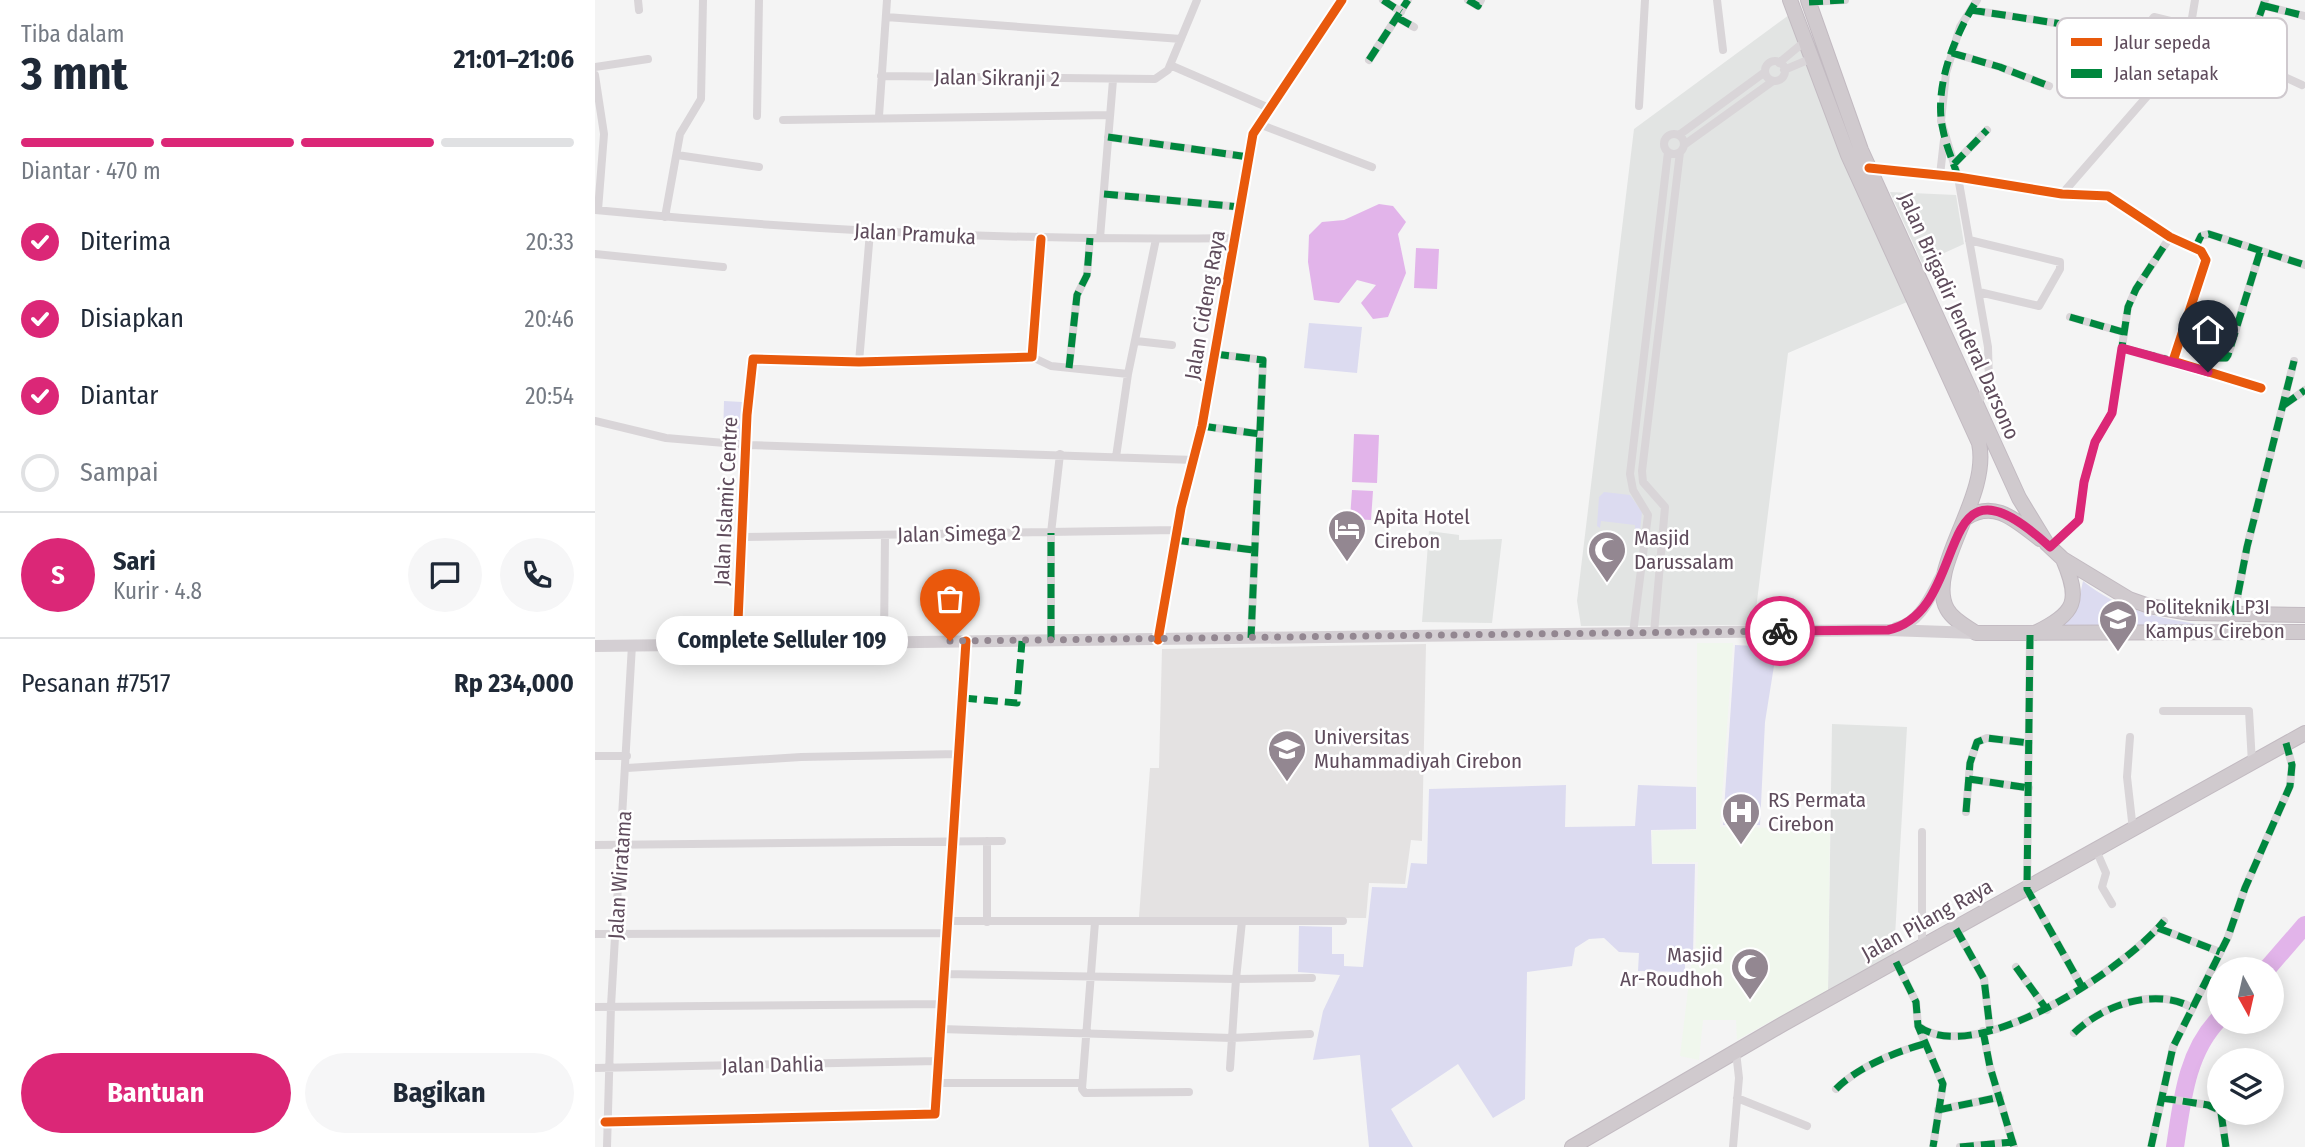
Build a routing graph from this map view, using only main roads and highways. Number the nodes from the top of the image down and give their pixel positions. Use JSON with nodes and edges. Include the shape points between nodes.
{"nodes":[{"id":1,"x":1790,"y":0,"type":"edge"},
{"id":2,"x":1809,"y":1,"type":"edge"},
{"id":3,"x":1855,"y":153,"type":"junction"},
{"id":4,"x":1900,"y":252,"type":"junction"},
{"id":5,"x":1936,"y":332,"type":"junction"},
{"id":6,"x":1966,"y":518,"type":"junction"},
{"id":7,"x":2048,"y":545,"type":"junction"},
{"id":8,"x":2063,"y":559,"type":"junction"},
{"id":9,"x":1944,"y":571,"type":"junction"},
{"id":10,"x":2305,"y":615,"type":"edge"},
{"id":11,"x":1888,"y":630,"type":"junction"},
{"id":12,"x":2305,"y":632,"type":"edge"},
{"id":13,"x":1976,"y":633,"type":"junction"},
{"id":14,"x":2031,"y":635,"type":"junction"},
{"id":15,"x":595,"y":646,"type":"edge"},
{"id":16,"x":2305,"y":733,"type":"edge"},
{"id":17,"x":1572,"y":1147,"type":"edge"}],
"edges":[{"from":1,"to":3,"type":"highway","name":"Jalan Brigadir Jenderal Darsono","via":[[1810,59]]},
{"from":2,"to":3,"type":"highway","name":"Jalan Brigadir Jenderal Darsono"},
{"from":3,"to":4,"type":"highway","name":"Jalan Brigadir Jenderal Darsono"},
{"from":3,"to":4,"type":"highway","name":"Jalan Brigadir Jenderal Darsono","via":[[1869,168]]},
{"from":4,"to":5,"type":"highway","name":"Jalan Brigadir Jenderal Darsono"},
{"from":5,"to":6,"type":"highway","name":"Jalan Brigadir Jenderal Darsono","via":[[1981,453],[1978,486]]},
{"from":5,"to":7,"type":"highway","name":"Jalan Brigadir Jenderal Darsono","via":[[2019,498]]},
{"from":6,"to":7,"type":"highway","via":[[1977,511],[2000,511]]},
{"from":6,"to":9,"type":"highway","name":"Jalan Brigadir Jenderal Darsono"},
{"from":7,"to":8,"type":"highway","name":"Jalan Brigadir Jenderal Darsono"},
{"from":8,"to":10,"type":"highway","name":"Jalan Brigadir Jenderal Darsono","via":[[2149,606],[2190,613]]},
{"from":8,"to":14,"type":"highway","via":[[2075,590],[2074,603],[2063,618]]},
{"from":9,"to":11,"type":"main road","via":[[1919,615]]},
{"from":9,"to":13,"type":"highway","via":[[1941,591],[1947,610]]},
{"from":11,"to":13,"type":"main road"},
{"from":11,"to":15,"type":"main road"},
{"from":12,"to":14,"type":"highway"},
{"from":13,"to":14,"type":"highway"},
{"from":16,"to":17,"type":"highway","name":"Jalan Pilang Raya"}]}
